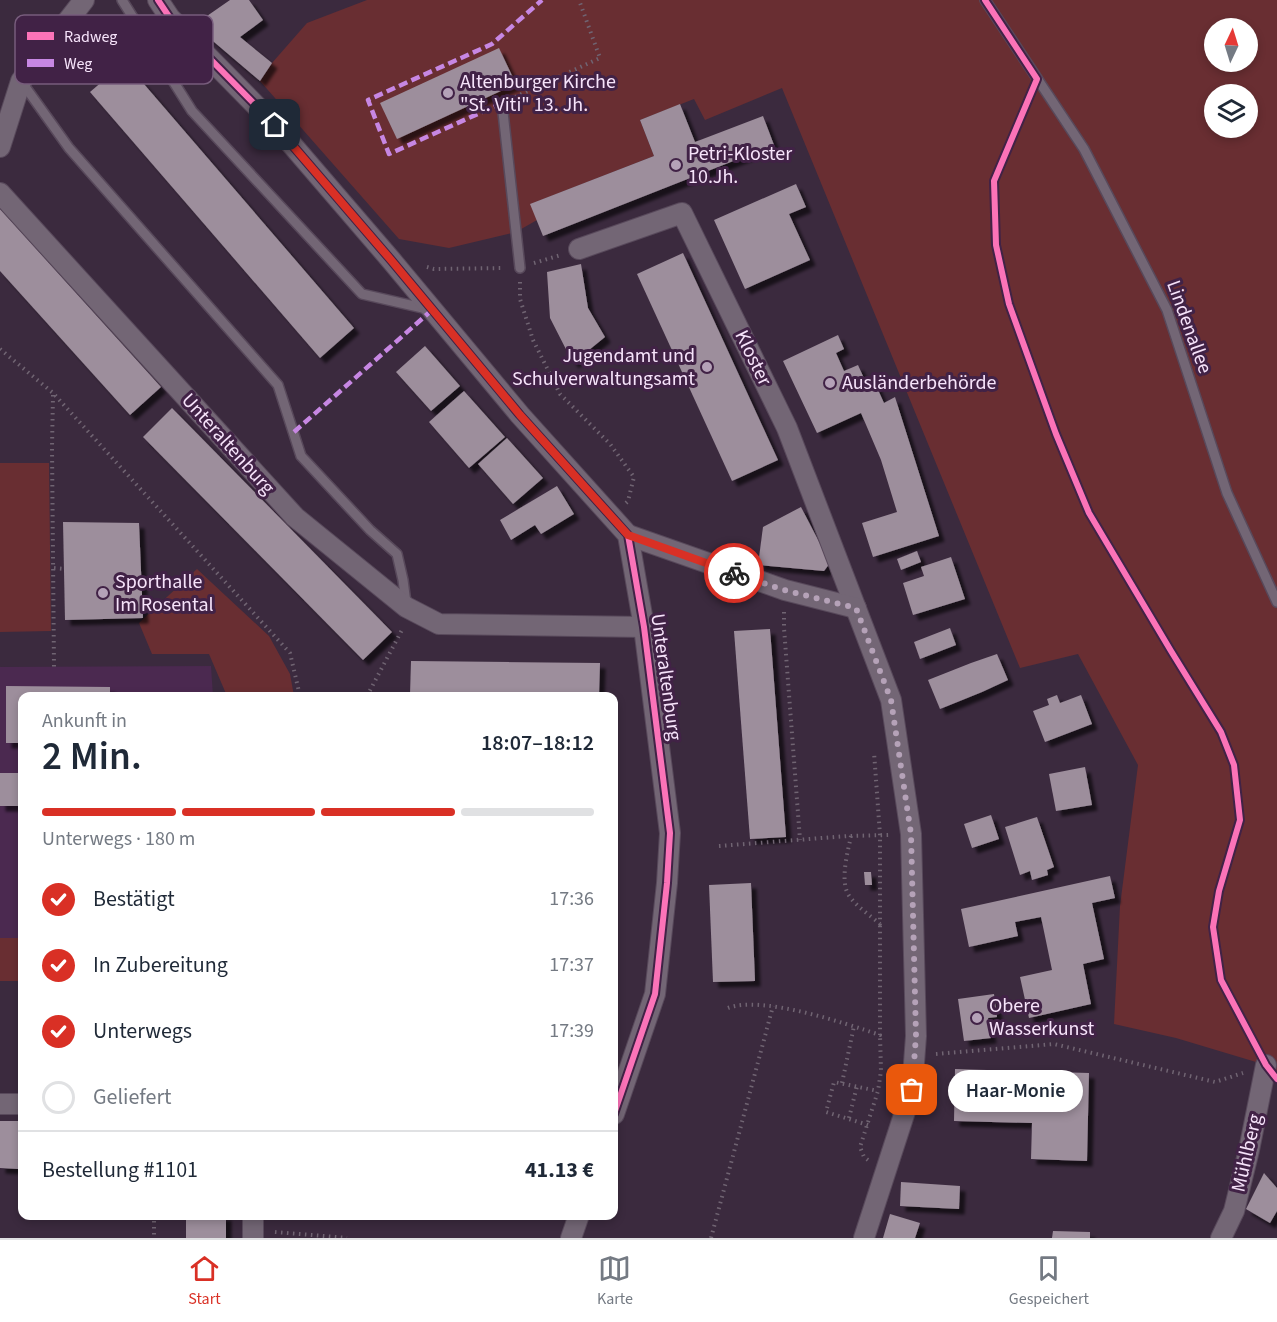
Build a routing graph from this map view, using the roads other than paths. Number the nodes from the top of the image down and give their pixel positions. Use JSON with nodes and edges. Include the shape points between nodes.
{"nodes":[{"id":1,"x":84,"y":0,"type":"edge"},
{"id":2,"x":122,"y":0,"type":"edge"},
{"id":3,"x":158,"y":0,"type":"edge"},
{"id":4,"x":985,"y":0,"type":"edge"},
{"id":5,"x":72,"y":15,"type":"edge"},
{"id":6,"x":131,"y":15,"type":"edge"},
{"id":7,"x":168,"y":15,"type":"edge"},
{"id":8,"x":213,"y":62,"type":"edge"},
{"id":9,"x":20,"y":84,"type":"edge"},
{"id":10,"x":23,"y":84,"type":"edge"},
{"id":11,"x":175,"y":84,"type":"edge"},
{"id":12,"x":502,"y":103,"type":"road end"},
{"id":13,"x":0,"y":147,"type":"edge"},
{"id":14,"x":0,"y":193,"type":"edge"},
{"id":15,"x":579,"y":249,"type":"road end"},
{"id":16,"x":520,"y":268,"type":"road end"},
{"id":17,"x":432,"y":310,"type":"junction"},
{"id":18,"x":628,"y":535,"type":"junction"},
{"id":19,"x":1277,"y":602,"type":"edge"},
{"id":20,"x":856,"y":608,"type":"junction"},
{"id":21,"x":409,"y":609,"type":"junction"},
{"id":22,"x":644,"y":627,"type":"junction"},
{"id":23,"x":1272,"y":1064,"type":"edge"},
{"id":24,"x":618,"y":1102,"type":"edge"},
{"id":25,"x":0,"y":1104,"type":"edge"},
{"id":26,"x":18,"y":1104,"type":"edge"},
{"id":27,"x":577,"y":1220,"type":"edge"},
{"id":28,"x":571,"y":1238,"type":"edge"},
{"id":29,"x":864,"y":1238,"type":"edge"},
{"id":30,"x":1221,"y":1238,"type":"edge"}],
"edges":[{"from":1,"to":5,"type":"street"},
{"from":2,"to":6,"type":"lane"},
{"from":3,"to":7,"type":"street"},
{"from":4,"to":19,"type":"lane","name":"Lindenallee","via":[[1084,150],[1167,310],[1227,493]]},
{"from":8,"to":17,"type":"street","via":[[275,125]]},
{"from":9,"to":13,"type":"street"},
{"from":10,"to":21,"type":"lane","via":[[69,147],[278,385],[301,456],[397,554]]},
{"from":11,"to":17,"type":"lane","via":[[192,111],[362,294]]},
{"from":12,"to":16,"type":"lane"},
{"from":14,"to":21,"type":"street","name":"Unteraltenburg","via":[[295,517]]},
{"from":15,"to":20,"type":"street","name":"Kloster","via":[[682,213],[787,428]]},
{"from":17,"to":18,"type":"street"},
{"from":18,"to":20,"type":"street","via":[[784,590]]},
{"from":18,"to":22,"type":"street","name":"Unteraltenburg"},
{"from":20,"to":29,"type":"street","via":[[891,700],[911,834],[916,1036],[912,1090]]},
{"from":21,"to":22,"type":"street","name":"Unteraltenburg","via":[[439,624]]},
{"from":22,"to":24,"type":"street","name":"Unteraltenburg","via":[[670,832],[655,994]]},
{"from":23,"to":30,"type":"street","name":"Mühlberg","via":[[1234,1211]]},
{"from":25,"to":26,"type":"street"},
{"from":27,"to":28,"type":"street"}]}
